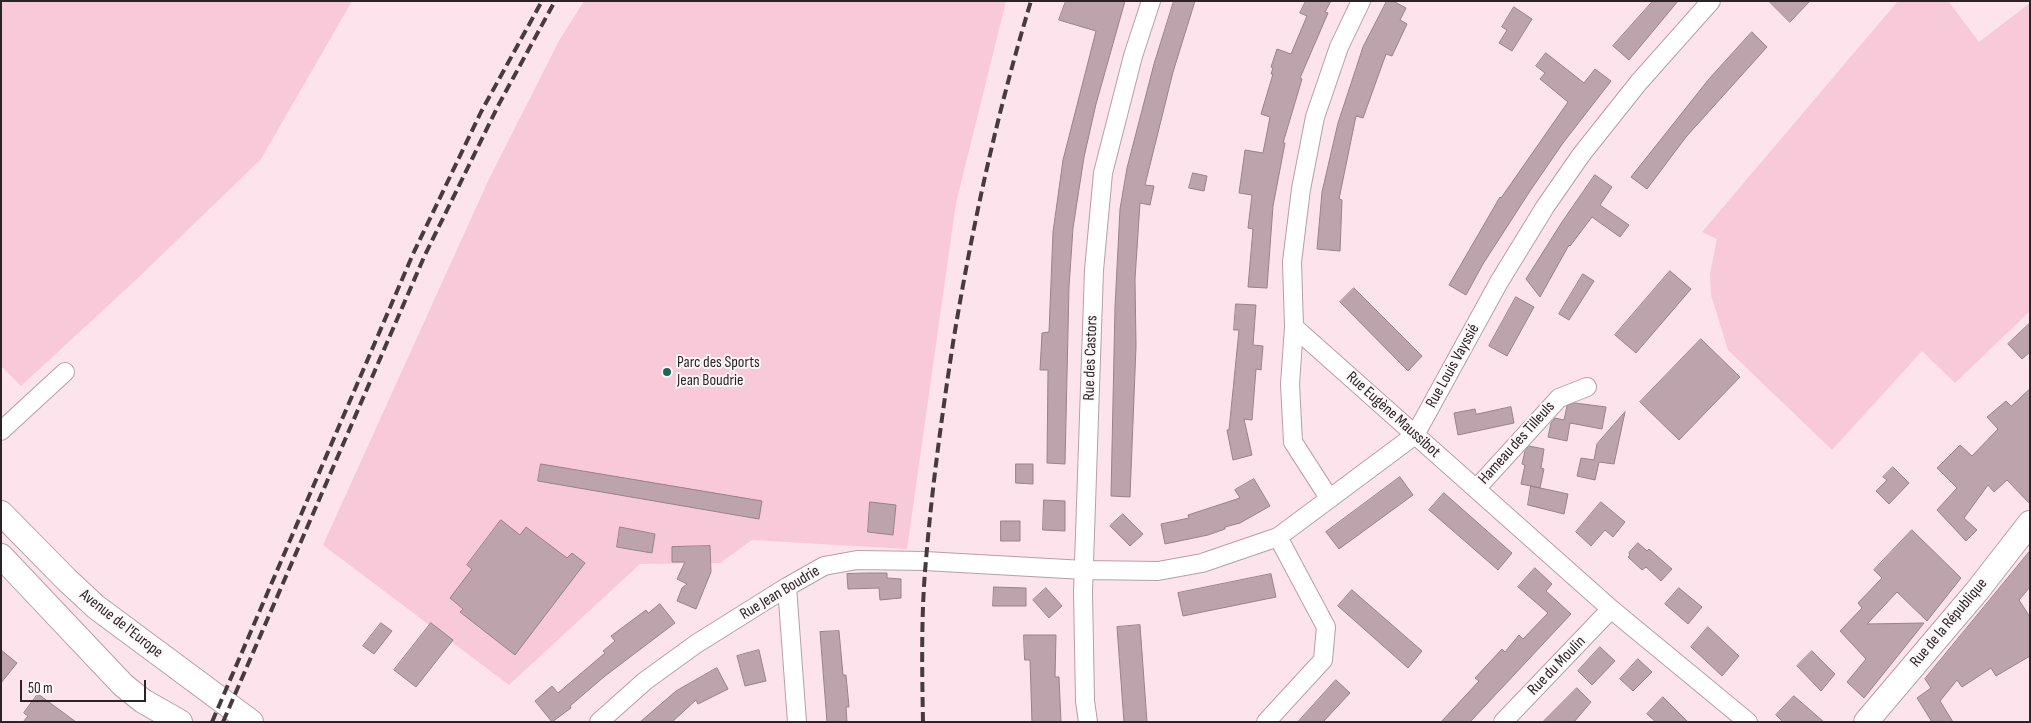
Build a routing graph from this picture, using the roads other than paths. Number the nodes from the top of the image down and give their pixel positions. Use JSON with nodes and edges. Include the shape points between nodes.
{"nodes":[{"id":1,"x":1151,"y":1,"type":"edge"},
{"id":2,"x":1361,"y":1,"type":"edge"},
{"id":3,"x":1710,"y":1,"type":"edge"},
{"id":4,"x":1294,"y":328,"type":"junction"},
{"id":5,"x":65,"y":372,"type":"dead end"},
{"id":6,"x":1588,"y":387,"type":"dead end"},
{"id":7,"x":1,"y":430,"type":"edge"},
{"id":8,"x":1414,"y":435,"type":"junction"},
{"id":9,"x":1476,"y":489,"type":"junction"},
{"id":10,"x":1329,"y":498,"type":"junction"},
{"id":11,"x":1,"y":513,"type":"edge"},
{"id":12,"x":2030,"y":523,"type":"edge"},
{"id":13,"x":1278,"y":537,"type":"junction"},
{"id":14,"x":1,"y":556,"type":"edge"},
{"id":15,"x":1084,"y":570,"type":"junction"},
{"id":16,"x":787,"y":587,"type":"junction"},
{"id":17,"x":1611,"y":609,"type":"junction"},
{"id":18,"x":180,"y":722,"type":"edge"},
{"id":19,"x":251,"y":722,"type":"edge"},
{"id":20,"x":599,"y":722,"type":"edge"},
{"id":21,"x":797,"y":722,"type":"edge"},
{"id":22,"x":1088,"y":722,"type":"edge"},
{"id":23,"x":1266,"y":722,"type":"edge"},
{"id":24,"x":1503,"y":722,"type":"edge"},
{"id":25,"x":1748,"y":722,"type":"edge"},
{"id":26,"x":1866,"y":722,"type":"edge"}],
"edges":[{"from":1,"to":15,"type":"street","name":"Rue des Castors","via":[[1133,56],[1103,173],[1094,270]]},
{"from":2,"to":4,"type":"street","via":[[1339,47],[1313,126],[1292,262]]},
{"from":3,"to":8,"type":"street","name":"Rue Louis Vayssié","via":[[1639,82],[1545,207],[1499,282]]},
{"from":4,"to":8,"type":"street","name":"Rue Eugène Maussibot"},
{"from":4,"to":10,"type":"street","via":[[1290,384],[1293,442]]},
{"from":5,"to":7,"type":"street"},
{"from":6,"to":9,"type":"street","name":"Hameau des Tilleuls","via":[[1558,398]]},
{"from":8,"to":9,"type":"street","name":"Rue Eugène Maussibot"},
{"from":8,"to":10,"type":"street","name":"Rue Louis Vayssié"},
{"from":9,"to":17,"type":"street","name":"Rue Eugène Maussibot"},
{"from":10,"to":13,"type":"street","name":"Rue Louis Vayssié"},
{"from":11,"to":19,"type":"main road","name":"Avenue de l'Europe","via":[[96,607]]},
{"from":12,"to":26,"type":"main road","name":"Rue de la République"},
{"from":13,"to":15,"type":"street","name":"Rue Louis Vayssié","via":[[1202,563],[1158,571]]},
{"from":13,"to":23,"type":"street","via":[[1326,627],[1323,660]]},
{"from":14,"to":18,"type":"main road","name":"Avenue de l'Europe","via":[[123,685],[143,701]]},
{"from":15,"to":16,"type":"street","name":"Rue Jean Boudrie","via":[[857,560],[824,566]]},
{"from":15,"to":22,"type":"street","name":"Rue des Castors","via":[[1082,592]]},
{"from":16,"to":20,"type":"street","name":"Rue Jean Boudrie","via":[[696,644],[645,681]]},
{"from":16,"to":21,"type":"street"},
{"from":17,"to":24,"type":"street","name":"Rue du Moulin"},
{"from":17,"to":25,"type":"street","name":"Rue Eugène Maussibot"}]}
